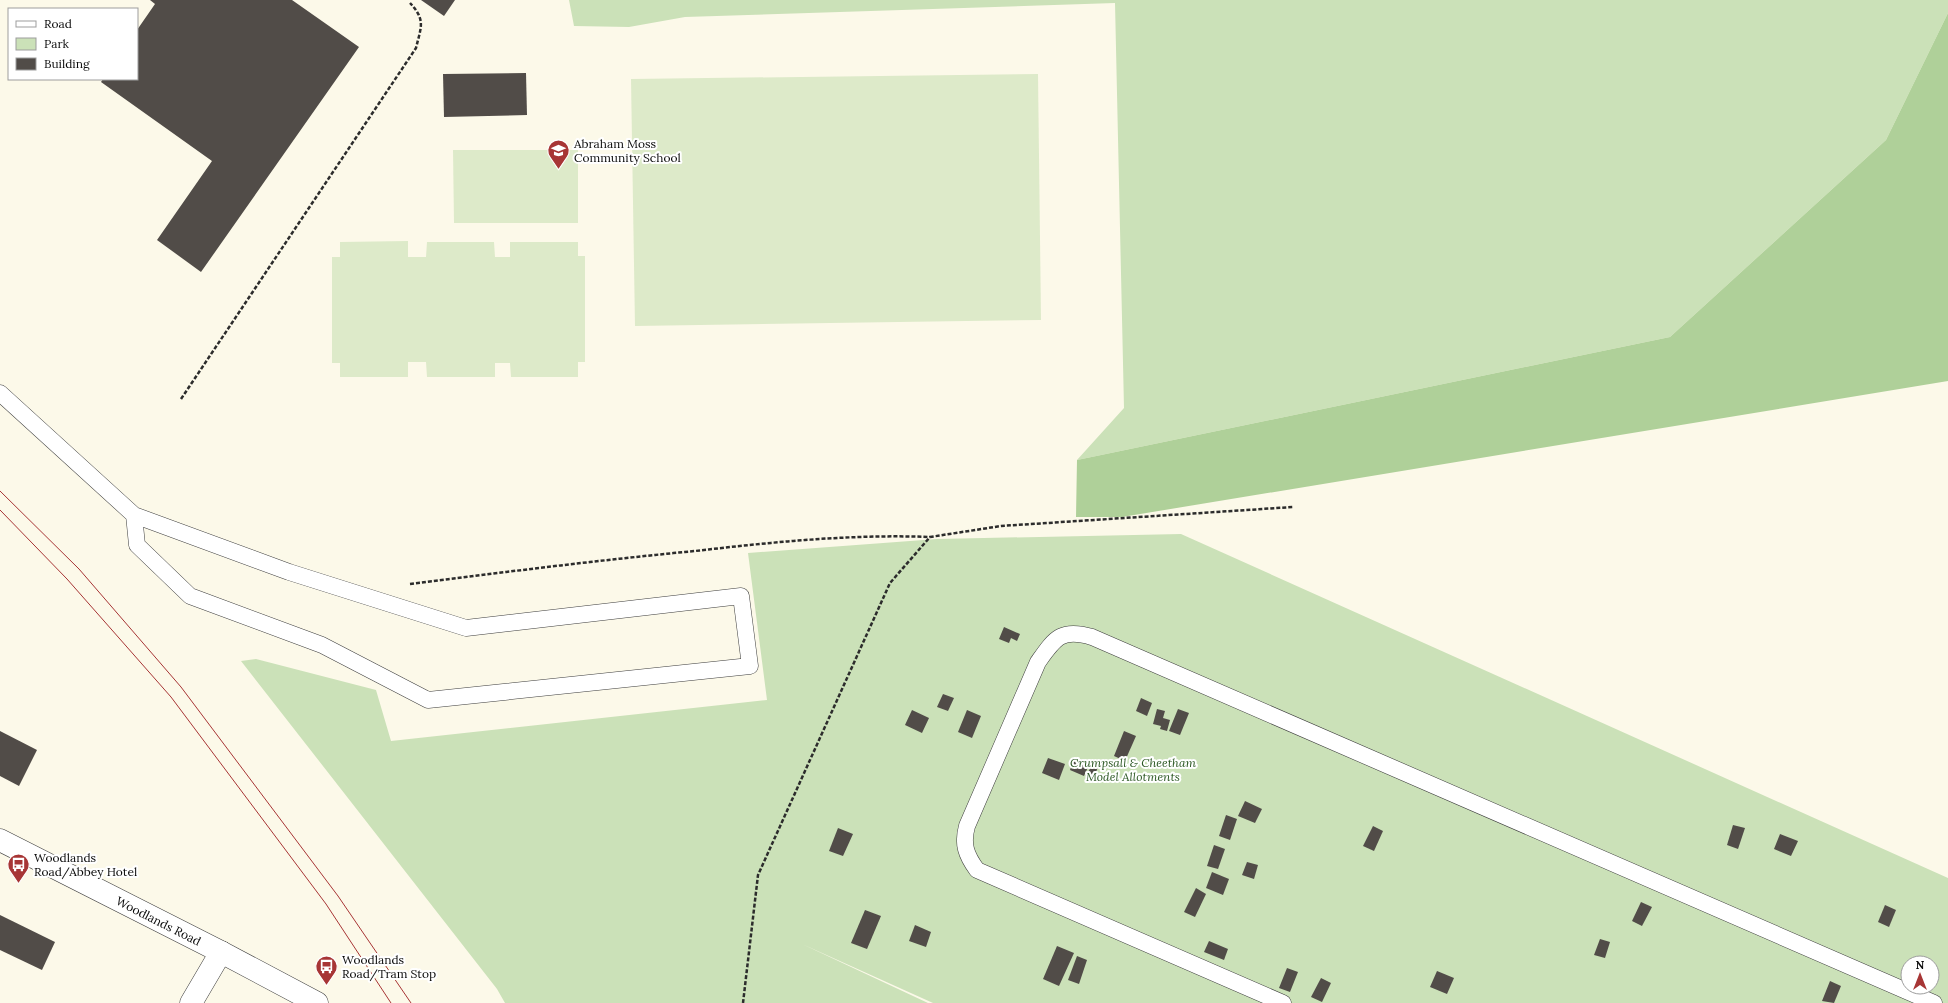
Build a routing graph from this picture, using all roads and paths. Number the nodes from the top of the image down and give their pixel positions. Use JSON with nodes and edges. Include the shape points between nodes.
{"nodes":[{"id":1,"x":410,"y":3,"type":"dead end"},
{"id":2,"x":0,"y":393,"type":"edge"},
{"id":3,"x":182,"y":399,"type":"dead end"},
{"id":4,"x":1293,"y":507,"type":"dead end"},
{"id":5,"x":134,"y":515,"type":"junction"},
{"id":6,"x":930,"y":537,"type":"junction"},
{"id":7,"x":372,"y":598,"type":"junction"},
{"id":8,"x":0,"y":840,"type":"edge"},
{"id":9,"x":221,"y":952,"type":"junction"},
{"id":10,"x":191,"y":1003,"type":"edge"},
{"id":11,"x":316,"y":1003,"type":"edge"},
{"id":12,"x":742,"y":1003,"type":"edge"},
{"id":13,"x":1283,"y":1003,"type":"edge"},
{"id":14,"x":1934,"y":1003,"type":"edge"}],
"edges":[{"from":1,"to":3,"type":"path","via":[[419,13],[421,27],[416,48]]},
{"from":2,"to":5,"type":"lane"},
{"from":4,"to":6,"type":"path","via":[[1001,526]]},
{"from":5,"to":7,"type":"lane","via":[[289,572]]},
{"from":5,"to":7,"type":"lane","via":[[137,545],[190,596],[322,645],[428,700],[750,666],[741,596],[466,628]]},
{"from":6,"to":7,"type":"path","via":[[886,535],[784,541],[589,562],[408,584]]},
{"from":6,"to":12,"type":"path","via":[[890,583],[758,875]]},
{"from":8,"to":9,"type":"street","name":"Woodlands Road"},
{"from":9,"to":10,"type":"street"},
{"from":9,"to":11,"type":"street","name":"Woodlands Road"},
{"from":13,"to":14,"type":"lane","via":[[977,870],[970,860],[965,850],[964,837],[967,826],[1038,662],[1061,635],[1076,632],[1092,637]]}]}
